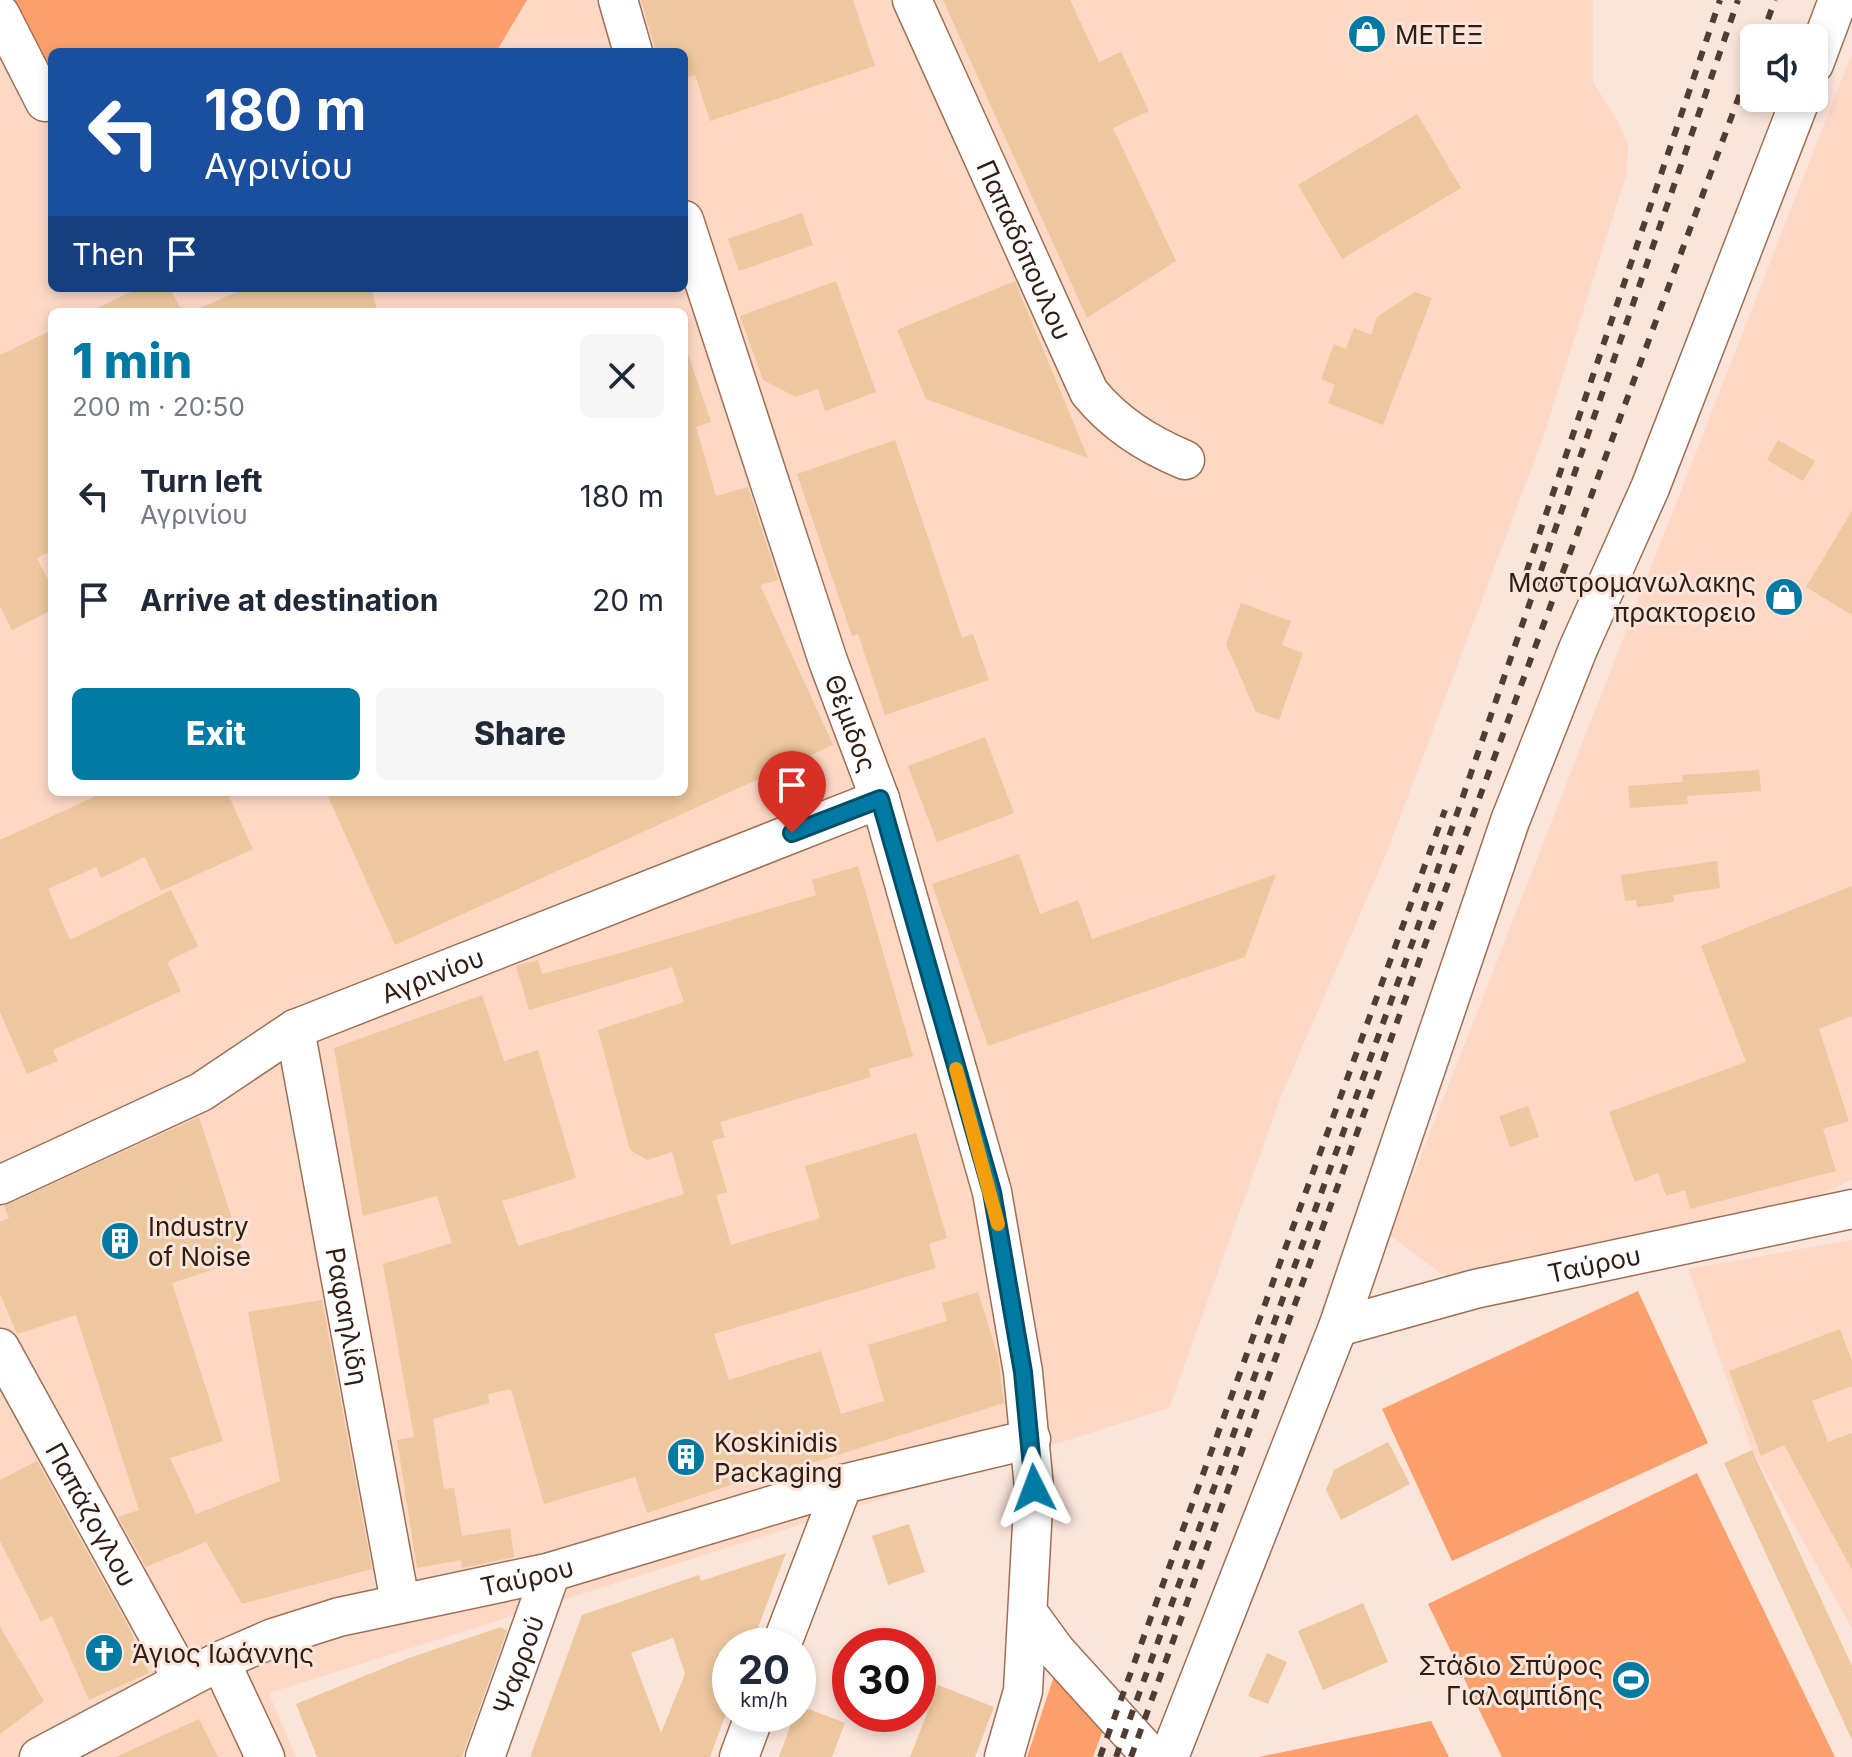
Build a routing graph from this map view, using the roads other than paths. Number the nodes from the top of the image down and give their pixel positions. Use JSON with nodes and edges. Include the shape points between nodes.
{"nodes":[{"id":1,"x":618,"y":0,"type":"edge"},
{"id":2,"x":912,"y":0,"type":"edge"},
{"id":3,"x":1838,"y":0,"type":"edge"},
{"id":4,"x":0,"y":14,"type":"edge"},
{"id":5,"x":1828,"y":27,"type":"edge"},
{"id":6,"x":632,"y":48,"type":"edge"},
{"id":7,"x":45,"y":102,"type":"dead end"},
{"id":8,"x":1796,"y":112,"type":"edge"},
{"id":9,"x":688,"y":232,"type":"edge"},
{"id":10,"x":1185,"y":460,"type":"dead end"},
{"id":11,"x":880,"y":799,"type":"junction"},
{"id":12,"x":295,"y":1029,"type":"junction"},
{"id":13,"x":0,"y":1185,"type":"edge"},
{"id":14,"x":1852,"y":1209,"type":"edge"},
{"id":15,"x":1338,"y":1327,"type":"junction"},
{"id":16,"x":0,"y":1348,"type":"edge"},
{"id":17,"x":1031,"y":1439,"type":"junction"},
{"id":18,"x":843,"y":1484,"type":"junction"},
{"id":19,"x":551,"y":1572,"type":"junction"},
{"id":20,"x":400,"y":1602,"type":"junction"},
{"id":21,"x":1029,"y":1614,"type":"junction"},
{"id":22,"x":788,"y":1628,"type":"edge"},
{"id":23,"x":220,"y":1661,"type":"junction"},
{"id":24,"x":183,"y":1680,"type":"junction"},
{"id":25,"x":748,"y":1732,"type":"edge"},
{"id":26,"x":39,"y":1757,"type":"edge"},
{"id":27,"x":265,"y":1757,"type":"edge"},
{"id":28,"x":485,"y":1757,"type":"edge"},
{"id":29,"x":739,"y":1757,"type":"edge"},
{"id":30,"x":1004,"y":1757,"type":"edge"},
{"id":31,"x":1152,"y":1757,"type":"edge"},
{"id":32,"x":1169,"y":1757,"type":"edge"}],
"edges":[{"from":1,"to":6,"type":"street"},
{"from":2,"to":10,"type":"street","name":"Παπαδόπουλου","via":[[1089,392],[1128,430]]},
{"from":3,"to":5,"type":"street"},
{"from":4,"to":7,"type":"street"},
{"from":8,"to":15,"type":"street","via":[[1650,488],[1510,821]]},
{"from":9,"to":11,"type":"street","name":"Θέμιδος","via":[[828,661]]},
{"from":11,"to":12,"type":"street","name":"Αγρινίου"},
{"from":11,"to":17,"type":"street","name":"Θέμιδος","via":[[992,1192]]},
{"from":12,"to":13,"type":"street","name":"Αγρινίου","via":[[201,1092]]},
{"from":12,"to":20,"type":"street","name":"Ραφαηλίδη"},
{"from":14,"to":15,"type":"street","name":"Ταύρου","via":[[1475,1289]]},
{"from":15,"to":32,"type":"street"},
{"from":16,"to":24,"type":"street","name":"Παπάζογλου"},
{"from":17,"to":18,"type":"street","name":"Ταύρου"},
{"from":17,"to":21,"type":"street","name":"Θέμιδος"},
{"from":18,"to":19,"type":"street","name":"Ταύρου"},
{"from":18,"to":22,"type":"street"},
{"from":19,"to":20,"type":"street","name":"Ταύρου"},
{"from":19,"to":28,"type":"street","name":"Ψαρρού"},
{"from":20,"to":23,"type":"street","name":"Ταύρου","via":[[273,1638]]},
{"from":21,"to":30,"type":"street","name":"Θέμιδος","via":[[1023,1691]]},
{"from":21,"to":31,"type":"street"},
{"from":23,"to":24,"type":"street","name":"Ταύρου"},
{"from":23,"to":27,"type":"street"},
{"from":24,"to":26,"type":"street","name":"Ταύρου"},
{"from":25,"to":29,"type":"street"}]}
